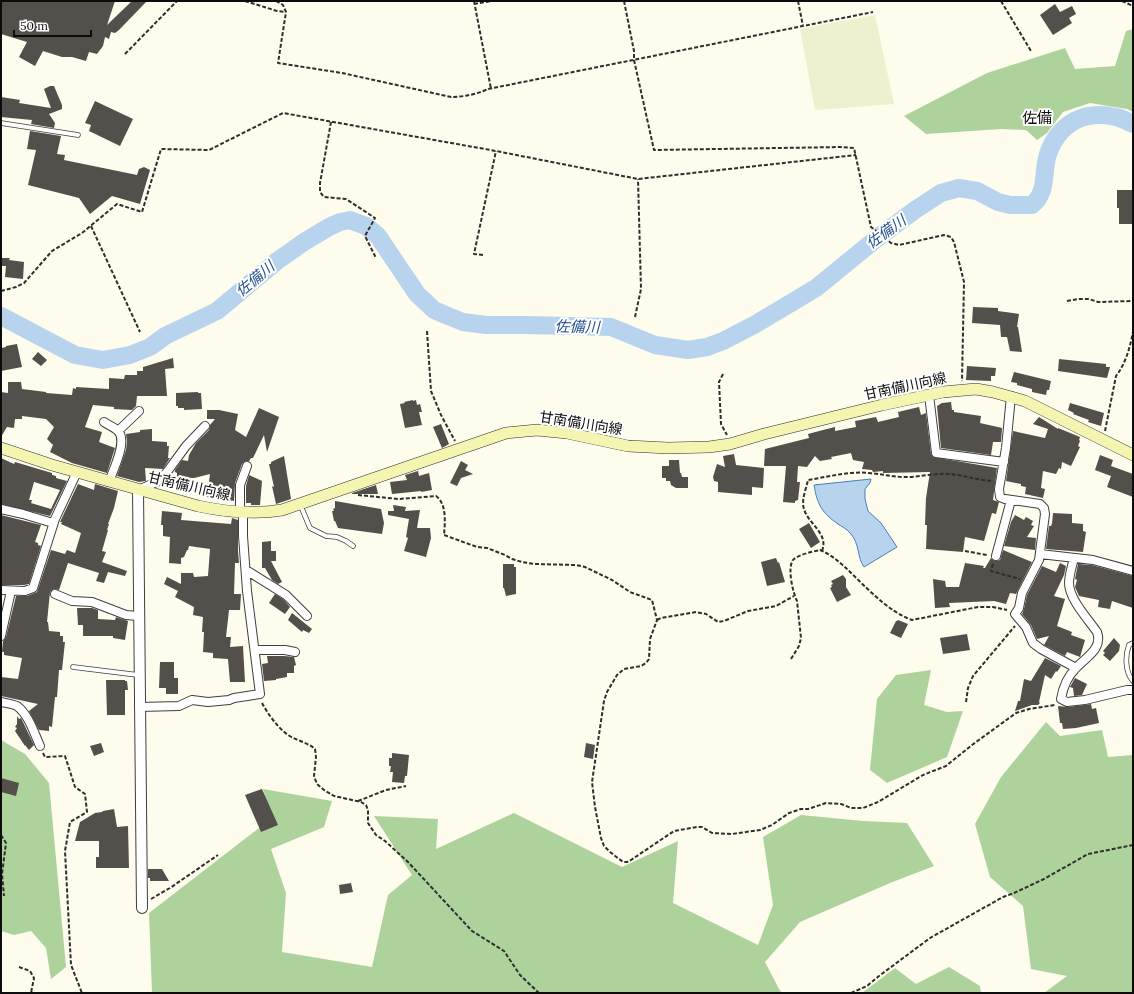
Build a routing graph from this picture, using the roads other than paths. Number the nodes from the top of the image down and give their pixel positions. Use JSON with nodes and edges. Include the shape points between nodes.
{"nodes":[{"id":1,"x":1,"y":123,"type":"edge"},
{"id":2,"x":78,"y":135,"type":"dead end"},
{"id":3,"x":929,"y":395,"type":"junction"},
{"id":4,"x":1011,"y":396,"type":"junction"},
{"id":5,"x":139,"y":411,"type":"dead end"},
{"id":6,"x":104,"y":422,"type":"dead end"},
{"id":7,"x":205,"y":426,"type":"dead end"},
{"id":8,"x":118,"y":431,"type":"junction"},
{"id":9,"x":1,"y":448,"type":"edge"},
{"id":10,"x":1133,"y":455,"type":"edge"},
{"id":11,"x":1004,"y":462,"type":"junction"},
{"id":12,"x":247,"y":466,"type":"dead end"},
{"id":13,"x":77,"y":472,"type":"junction"},
{"id":14,"x":109,"y":482,"type":"junction"},
{"id":15,"x":138,"y":490,"type":"junction"},
{"id":16,"x":1011,"y":500,"type":"junction"},
{"id":17,"x":300,"y":504,"type":"junction"},
{"id":18,"x":1,"y":508,"type":"edge"},
{"id":19,"x":243,"y":513,"type":"junction"},
{"id":20,"x":53,"y":523,"type":"junction"},
{"id":21,"x":353,"y":546,"type":"dead end"},
{"id":22,"x":1040,"y":554,"type":"junction"},
{"id":23,"x":996,"y":556,"type":"road end"},
{"id":24,"x":1074,"y":558,"type":"junction"},
{"id":25,"x":246,"y":570,"type":"junction"},
{"id":26,"x":1133,"y":571,"type":"edge"},
{"id":27,"x":1,"y":590,"type":"edge"},
{"id":28,"x":11,"y":591,"type":"junction"},
{"id":29,"x":55,"y":594,"type":"dead end"},
{"id":30,"x":138,"y":616,"type":"junction"},
{"id":31,"x":307,"y":616,"type":"dead end"},
{"id":32,"x":1,"y":636,"type":"edge"},
{"id":33,"x":1133,"y":643,"type":"edge"},
{"id":34,"x":254,"y":650,"type":"junction"},
{"id":35,"x":295,"y":652,"type":"dead end"},
{"id":36,"x":73,"y":667,"type":"dead end"},
{"id":37,"x":1076,"y":668,"type":"junction"},
{"id":38,"x":138,"y":674,"type":"junction"},
{"id":39,"x":1133,"y":681,"type":"edge"},
{"id":40,"x":1133,"y":690,"type":"edge"},
{"id":41,"x":1,"y":702,"type":"edge"},
{"id":42,"x":139,"y":707,"type":"junction"},
{"id":43,"x":40,"y":746,"type":"road end"},
{"id":44,"x":142,"y":906,"type":"road end"}],
"edges":[{"from":1,"to":2,"type":"lane"},
{"from":3,"to":4,"type":"main road","name":"甘南備川向線","via":[[976,389]]},
{"from":3,"to":11,"type":"street","via":[[936,453]]},
{"from":3,"to":17,"type":"main road","name":"甘南備川向線","via":[[709,447],[628,446],[536,430],[506,433]]},
{"from":4,"to":10,"type":"main road","name":"甘南備川向線"},
{"from":4,"to":11,"type":"street"},
{"from":5,"to":8,"type":"street"},
{"from":6,"to":8,"type":"street"},
{"from":7,"to":15,"type":"street","via":[[159,481]]},
{"from":8,"to":14,"type":"street","via":[[121,436],[121,448]]},
{"from":9,"to":13,"type":"main road","name":"甘南備川向線"},
{"from":11,"to":16,"type":"street","via":[[1000,496]]},
{"from":12,"to":19,"type":"street","via":[[240,485],[240,507]]},
{"from":13,"to":14,"type":"main road","name":"甘南備川向線"},
{"from":13,"to":20,"type":"street"},
{"from":14,"to":15,"type":"main road","name":"甘南備川向線"},
{"from":15,"to":19,"type":"main road","name":"甘南備川向線","via":[[198,506]]},
{"from":15,"to":30,"type":"street"},
{"from":16,"to":22,"type":"street","via":[[1040,504],[1044,508]]},
{"from":16,"to":23,"type":"street"},
{"from":17,"to":19,"type":"main road","name":"甘南備川向線","via":[[282,510]]},
{"from":17,"to":21,"type":"lane","via":[[310,528],[326,536],[346,540]]},
{"from":18,"to":20,"type":"street"},
{"from":19,"to":25,"type":"street"},
{"from":20,"to":28,"type":"street","via":[[33,588]]},
{"from":22,"to":24,"type":"street"},
{"from":22,"to":37,"type":"street","via":[[1022,593],[1018,617],[1033,643]]},
{"from":24,"to":26,"type":"street","via":[[1093,560]]},
{"from":24,"to":37,"type":"street","via":[[1069,583],[1072,598],[1099,638],[1093,653]]},
{"from":25,"to":31,"type":"street","via":[[286,595]]},
{"from":25,"to":34,"type":"street"},
{"from":27,"to":28,"type":"street"},
{"from":28,"to":32,"type":"street"},
{"from":29,"to":30,"type":"street","via":[[72,601],[92,602],[126,615]]},
{"from":30,"to":38,"type":"street"},
{"from":33,"to":39,"type":"lane","via":[[1127,651],[1127,664]]},
{"from":34,"to":35,"type":"street"},
{"from":34,"to":42,"type":"street","via":[[260,694],[208,702],[192,700],[179,706]]},
{"from":36,"to":38,"type":"lane"},
{"from":37,"to":40,"type":"street","via":[[1065,683],[1061,699],[1067,702]]},
{"from":38,"to":42,"type":"street"},
{"from":41,"to":43,"type":"street","via":[[16,706],[30,724]]},
{"from":42,"to":44,"type":"street"}]}
